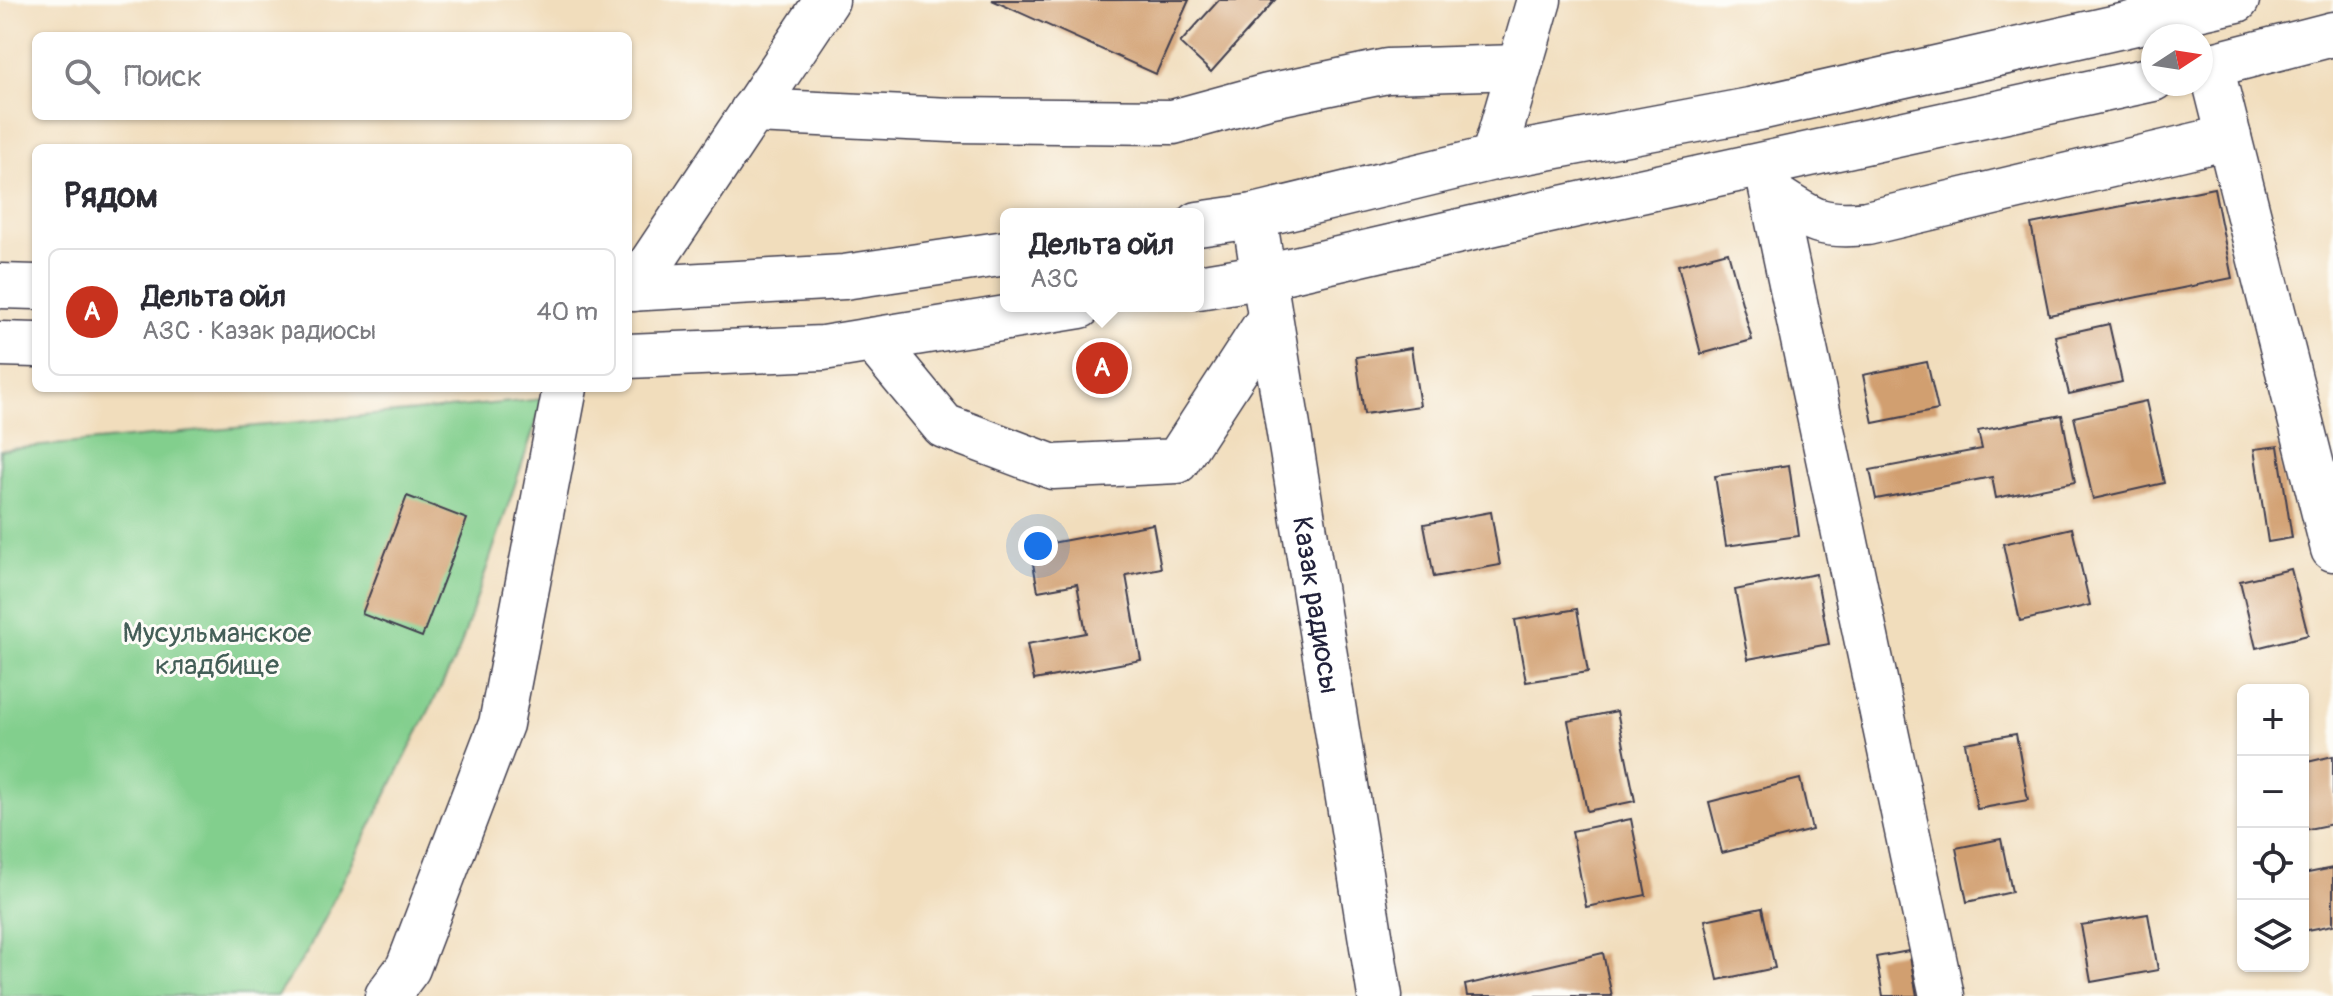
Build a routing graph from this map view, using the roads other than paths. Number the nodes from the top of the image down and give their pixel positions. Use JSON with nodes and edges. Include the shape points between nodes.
{"nodes":[{"id":1,"x":827,"y":0,"type":"edge"},
{"id":2,"x":1539,"y":0,"type":"edge"},
{"id":3,"x":2237,"y":0,"type":"edge"},
{"id":4,"x":2141,"y":11,"type":"edge"},
{"id":5,"x":2333,"y":34,"type":"edge"},
{"id":6,"x":2213,"y":65,"type":"edge"},
{"id":7,"x":1519,"y":67,"type":"junction"},
{"id":8,"x":2141,"y":82,"type":"edge"},
{"id":9,"x":2213,"y":88,"type":"edge"},
{"id":10,"x":752,"y":111,"type":"junction"},
{"id":11,"x":2229,"y":137,"type":"junction"},
{"id":12,"x":1493,"y":158,"type":"junction"},
{"id":13,"x":1770,"y":180,"type":"junction"},
{"id":14,"x":1254,"y":216,"type":"junction"},
{"id":15,"x":1204,"y":223,"type":"edge"},
{"id":16,"x":1000,"y":254,"type":"edge"},
{"id":17,"x":1265,"y":276,"type":"junction"},
{"id":18,"x":0,"y":286,"type":"edge"},
{"id":19,"x":1204,"y":286,"type":"edge"},
{"id":20,"x":32,"y":287,"type":"edge"},
{"id":21,"x":632,"y":288,"type":"edge"},
{"id":22,"x":632,"y":289,"type":"edge"},
{"id":23,"x":1043,"y":312,"type":"edge"},
{"id":24,"x":1270,"y":318,"type":"junction"},
{"id":25,"x":873,"y":340,"type":"junction"},
{"id":26,"x":0,"y":344,"type":"edge"},
{"id":27,"x":32,"y":345,"type":"edge"},
{"id":28,"x":632,"y":356,"type":"edge"},
{"id":29,"x":564,"y":392,"type":"edge"},
{"id":30,"x":2333,"y":549,"type":"edge"},
{"id":31,"x":387,"y":996,"type":"edge"},
{"id":32,"x":1380,"y":996,"type":"edge"},
{"id":33,"x":1942,"y":996,"type":"edge"}],
"edges":[{"from":1,"to":10,"type":"street"},
{"from":2,"to":7,"type":"street"},
{"from":3,"to":4,"type":"street"},
{"from":4,"to":12,"type":"street","via":[[1750,110]]},
{"from":5,"to":6,"type":"street"},
{"from":7,"to":10,"type":"street","via":[[1387,71],[1173,122]]},
{"from":7,"to":12,"type":"street"},
{"from":8,"to":13,"type":"street"},
{"from":9,"to":11,"type":"street"},
{"from":10,"to":21,"type":"street"},
{"from":11,"to":13,"type":"street","via":[[1837,226],[1811,220]]},
{"from":11,"to":30,"type":"street"},
{"from":12,"to":14,"type":"street"},
{"from":13,"to":17,"type":"street","via":[[1512,219]]},
{"from":13,"to":33,"type":"street"},
{"from":14,"to":15,"type":"street"},
{"from":14,"to":17,"type":"street","name":"Казак радиосы"},
{"from":16,"to":22,"type":"street","via":[[844,277]]},
{"from":17,"to":19,"type":"street"},
{"from":17,"to":24,"type":"street","name":"Казак радиосы"},
{"from":18,"to":20,"type":"street"},
{"from":23,"to":25,"type":"street"},
{"from":24,"to":25,"type":"street","via":[[1177,461],[1053,467],[944,426]]},
{"from":24,"to":32,"type":"street","name":"Казак радиосы"},
{"from":25,"to":28,"type":"street","via":[[823,348]]},
{"from":26,"to":27,"type":"street"},
{"from":29,"to":31,"type":"street","via":[[501,724],[408,968]]}]}
